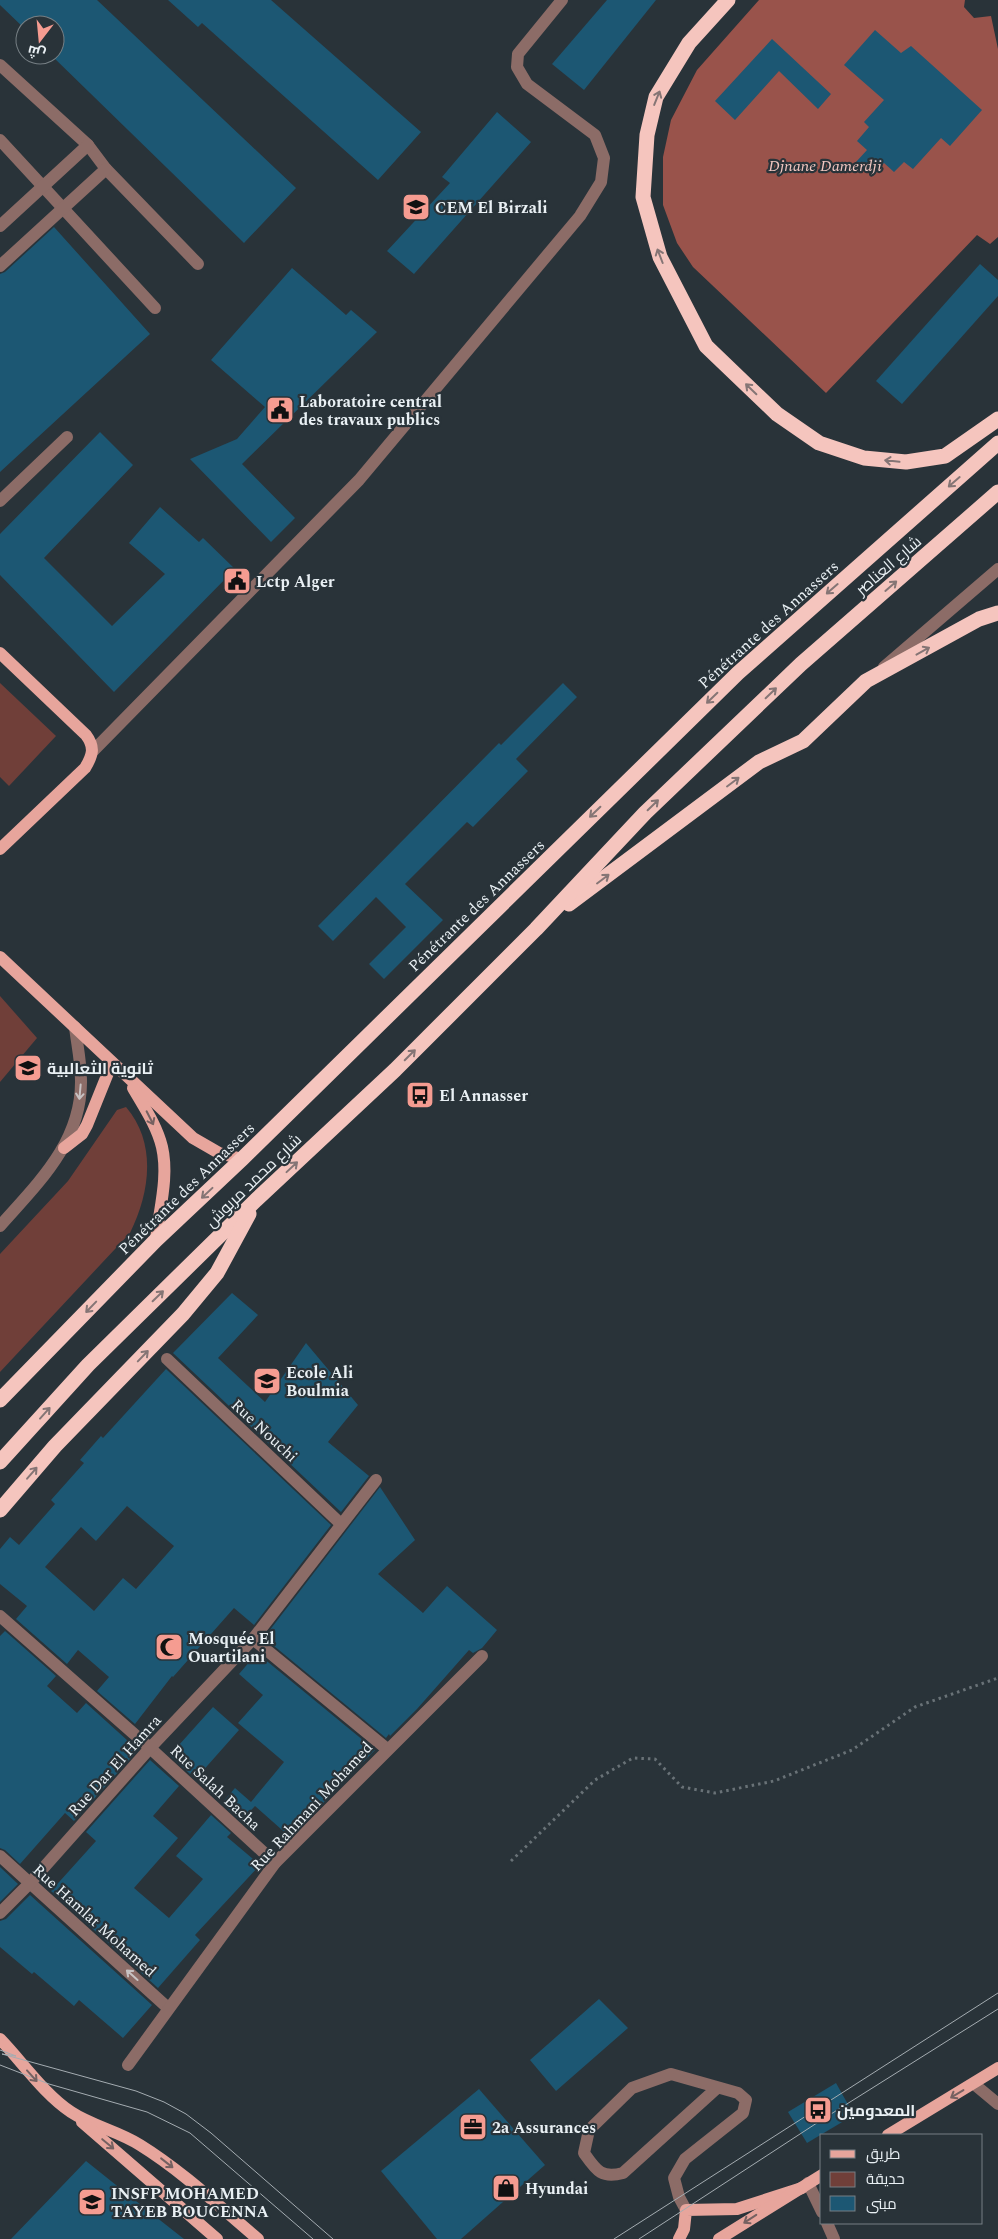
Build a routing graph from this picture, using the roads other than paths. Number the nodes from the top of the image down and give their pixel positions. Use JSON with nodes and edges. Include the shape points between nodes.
{"nodes":[{"id":1,"x":562,"y":0,"type":"edge"},
{"id":2,"x":728,"y":0,"type":"edge"},
{"id":3,"x":0,"y":65,"type":"edge"},
{"id":4,"x":0,"y":140,"type":"edge"},
{"id":5,"x":88,"y":145,"type":"junction"},
{"id":6,"x":106,"y":169,"type":"junction"},
{"id":7,"x":43,"y":186,"type":"junction"},
{"id":8,"x":63,"y":206,"type":"junction"},
{"id":9,"x":0,"y":226,"type":"edge"},
{"id":10,"x":198,"y":264,"type":"dead end"},
{"id":11,"x":0,"y":266,"type":"edge"},
{"id":12,"x":155,"y":308,"type":"dead end"},
{"id":13,"x":998,"y":419,"type":"edge"},
{"id":14,"x":68,"y":437,"type":"dead end"},
{"id":15,"x":994,"y":446,"type":"edge"},
{"id":16,"x":998,"y":492,"type":"edge"},
{"id":17,"x":0,"y":502,"type":"edge"},
{"id":18,"x":998,"y":569,"type":"edge"},
{"id":19,"x":998,"y":614,"type":"edge"},
{"id":20,"x":2,"y":659,"type":"edge"},
{"id":21,"x":866,"y":682,"type":"junction"},
{"id":22,"x":93,"y":751,"type":"junction"},
{"id":23,"x":0,"y":849,"type":"edge"},
{"id":24,"x":536,"y":929,"type":"junction"},
{"id":25,"x":0,"y":957,"type":"edge"},
{"id":26,"x":74,"y":1027,"type":"junction"},
{"id":27,"x":112,"y":1063,"type":"junction"},
{"id":28,"x":126,"y":1075,"type":"junction"},
{"id":29,"x":64,"y":1148,"type":"junction"},
{"id":30,"x":242,"y":1159,"type":"junction"},
{"id":31,"x":256,"y":1200,"type":"junction"},
{"id":32,"x":0,"y":1226,"type":"edge"},
{"id":33,"x":156,"y":1240,"type":"junction"},
{"id":34,"x":167,"y":1359,"type":"dead end"},
{"id":35,"x":0,"y":1400,"type":"edge"},
{"id":36,"x":0,"y":1462,"type":"edge"},
{"id":37,"x":376,"y":1480,"type":"dead end"},
{"id":38,"x":0,"y":1510,"type":"edge"},
{"id":39,"x":340,"y":1524,"type":"junction"},
{"id":40,"x":0,"y":1616,"type":"edge"},
{"id":41,"x":253,"y":1639,"type":"junction"},
{"id":42,"x":482,"y":1656,"type":"dead end"},
{"id":43,"x":150,"y":1748,"type":"junction"},
{"id":44,"x":387,"y":1749,"type":"junction"},
{"id":45,"x":0,"y":1856,"type":"edge"},
{"id":46,"x":275,"y":1863,"type":"junction"},
{"id":47,"x":30,"y":1883,"type":"junction"},
{"id":48,"x":0,"y":1913,"type":"edge"},
{"id":49,"x":168,"y":2008,"type":"junction"},
{"id":50,"x":0,"y":2039,"type":"edge"},
{"id":51,"x":128,"y":2065,"type":"dead end"},
{"id":52,"x":998,"y":2068,"type":"edge"},
{"id":53,"x":974,"y":2084,"type":"junction"},
{"id":54,"x":717,"y":2088,"type":"junction"},
{"id":55,"x":998,"y":2104,"type":"edge"},
{"id":56,"x":71,"y":2112,"type":"junction"},
{"id":57,"x":890,"y":2134,"type":"edge"},
{"id":58,"x":820,"y":2176,"type":"edge"},
{"id":59,"x":805,"y":2186,"type":"junction"},
{"id":60,"x":820,"y":2209,"type":"edge"},
{"id":61,"x":686,"y":2210,"type":"junction"},
{"id":62,"x":827,"y":2224,"type":"edge"},
{"id":63,"x":217,"y":2239,"type":"edge"},
{"id":64,"x":258,"y":2239,"type":"edge"},
{"id":65,"x":680,"y":2239,"type":"edge"},
{"id":66,"x":719,"y":2239,"type":"edge"},
{"id":67,"x":834,"y":2239,"type":"edge"}],
"edges":[{"from":1,"to":22,"type":"street","via":[[518,54],[517,67],[528,84],[595,135],[604,158],[601,182],[580,216],[359,480]]},
{"from":13,"to":2,"type":"highway","one_way":true,"via":[[945,456],[906,462],[864,458],[819,443],[777,414],[706,346],[660,257],[643,197],[647,135],[656,97],[689,43]]},
{"from":3,"to":5,"type":"street"},
{"from":4,"to":7,"type":"street"},
{"from":5,"to":6,"type":"street"},
{"from":5,"to":7,"type":"street"},
{"from":6,"to":8,"type":"street"},
{"from":6,"to":10,"type":"street"},
{"from":7,"to":8,"type":"street"},
{"from":7,"to":9,"type":"street"},
{"from":8,"to":11,"type":"street"},
{"from":8,"to":12,"type":"street"},
{"from":14,"to":17,"type":"street"},
{"from":15,"to":30,"type":"highway","name":"Pénétrante des Annassers","one_way":true,"via":[[738,673]]},
{"from":24,"to":16,"type":"highway","name":"شارع العناصر","one_way":true,"via":[[645,814],[801,664]]},
{"from":18,"to":21,"type":"street"},
{"from":21,"to":19,"type":"highway","one_way":true,"via":[[979,619]]},
{"from":20,"to":22,"type":"main road","via":[[86,735]]},
{"from":24,"to":21,"type":"highway","one_way":true,"via":[[759,762],[803,741]]},
{"from":22,"to":23,"type":"main road","via":[[85,768]]},
{"from":31,"to":24,"type":"highway","name":"شارع محمد مربوش","one_way":true,"via":[[395,1070]]},
{"from":25,"to":26,"type":"main road"},
{"from":26,"to":27,"type":"main road"},
{"from":26,"to":29,"type":"street","one_way":true,"via":[[80,1065],[80,1094],[75,1123]]},
{"from":27,"to":28,"type":"main road"},
{"from":27,"to":29,"type":"main road","via":[[82,1134]]},
{"from":28,"to":30,"type":"main road","via":[[193,1138],[219,1153]]},
{"from":28,"to":33,"type":"main road","one_way":true,"via":[[148,1112],[162,1148],[164,1183]]},
{"from":29,"to":32,"type":"street"},
{"from":30,"to":33,"type":"highway","name":"Pénétrante des Annassers","one_way":true},
{"from":36,"to":31,"type":"highway","name":"شارع محمد مربوش","one_way":true,"via":[[88,1365]]},
{"from":38,"to":31,"type":"highway","one_way":true,"via":[[56,1446],[183,1314],[217,1273]]},
{"from":33,"to":35,"type":"highway","name":"Pénétrante des Annassers","one_way":true},
{"from":34,"to":39,"type":"street","name":"Rue Nouchi"},
{"from":37,"to":39,"type":"street","name":"Rue Dar El Hamra"},
{"from":39,"to":41,"type":"street","name":"Rue Dar El Hamra"},
{"from":40,"to":43,"type":"street","name":"Rue Salah Bacha"},
{"from":41,"to":43,"type":"street","name":"Rue Dar El Hamra"},
{"from":41,"to":44,"type":"street"},
{"from":42,"to":44,"type":"street","name":"Rue Rahmani Mohamed"},
{"from":43,"to":46,"type":"street","name":"Rue Salah Bacha"},
{"from":43,"to":47,"type":"street","name":"Rue Dar El Hamra"},
{"from":44,"to":46,"type":"street","name":"Rue Rahmani Mohamed"},
{"from":45,"to":47,"type":"street","name":"Rue Hamlat Mohamed"},
{"from":46,"to":49,"type":"street","name":"Rue Rahmani Mohamed"},
{"from":47,"to":48,"type":"street","name":"Rue Dar El Hamra"},
{"from":49,"to":47,"type":"street","name":"Rue Hamlat Mohamed","one_way":true},
{"from":49,"to":51,"type":"street","name":"Rue Rahmani Mohamed"},
{"from":50,"to":56,"type":"main road","one_way":true,"via":[[30,2076]]},
{"from":52,"to":53,"type":"main road"},
{"from":53,"to":55,"type":"street"},
{"from":53,"to":57,"type":"main road","one_way":true},
{"from":54,"to":54,"type":"street","via":[[671,2074],[632,2088],[589,2130],[584,2153],[595,2170],[610,2176],[623,2173]]},
{"from":54,"to":61,"type":"street","via":[[738,2093],[746,2100],[743,2113],[685,2158],[674,2178]]},
{"from":56,"to":63,"type":"main road","one_way":true},
{"from":56,"to":64,"type":"main road","one_way":true,"via":[[130,2139],[163,2159]]},
{"from":58,"to":59,"type":"main road"},
{"from":59,"to":60,"type":"street"},
{"from":59,"to":61,"type":"main road","via":[[736,2209]]},
{"from":59,"to":66,"type":"main road","one_way":true},
{"from":61,"to":65,"type":"main road"},
{"from":62,"to":67,"type":"street"}]}
